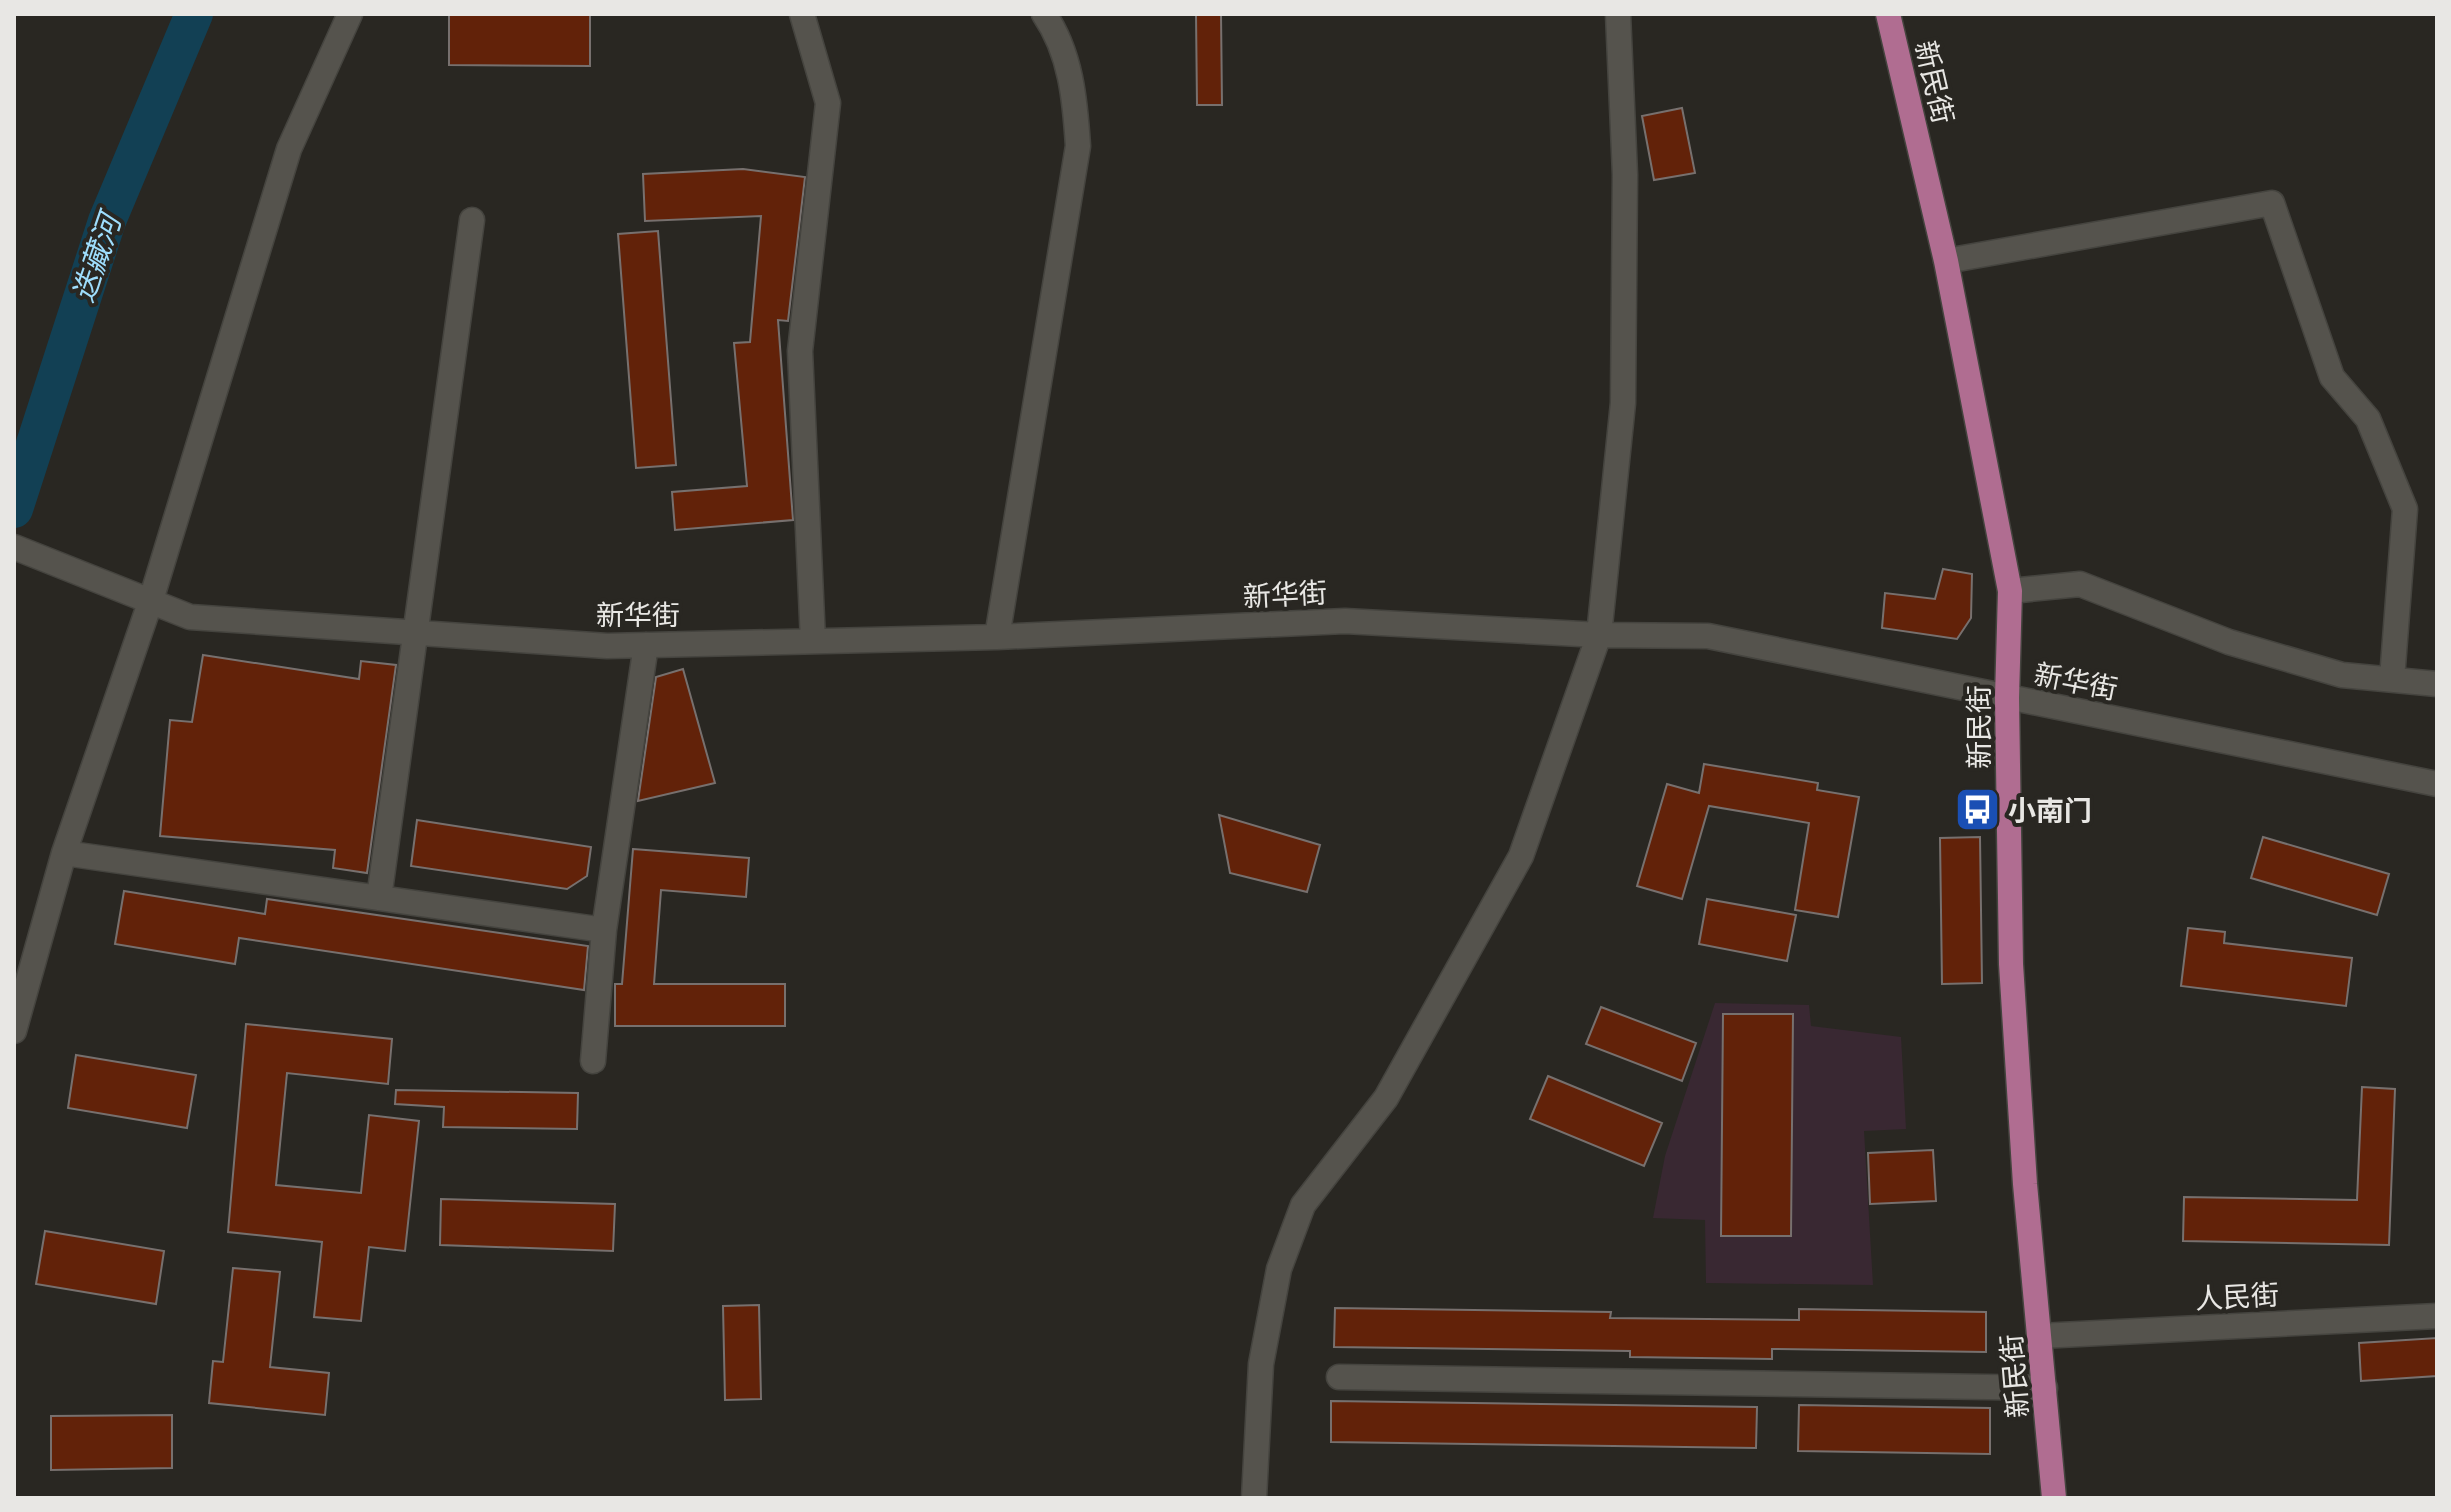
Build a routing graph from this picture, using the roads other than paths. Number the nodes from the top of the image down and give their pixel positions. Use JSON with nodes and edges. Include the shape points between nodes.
{"nodes":[{"id":1,"x":350,"y":14,"type":"edge"},
{"id":2,"x":802,"y":14,"type":"edge"},
{"id":3,"x":1044,"y":14,"type":"edge"},
{"id":4,"x":1618,"y":14,"type":"edge"},
{"id":5,"x":1888,"y":14,"type":"edge"},
{"id":6,"x":472,"y":220,"type":"dead end"},
{"id":7,"x":1946,"y":261,"type":"junction"},
{"id":8,"x":14,"y":547,"type":"edge"},
{"id":9,"x":2010,"y":591,"type":"junction"},
{"id":10,"x":151,"y":600,"type":"junction"},
{"id":11,"x":415,"y":633,"type":"junction"},
{"id":12,"x":1599,"y":635,"type":"junction"},
{"id":13,"x":997,"y":637,"type":"junction"},
{"id":14,"x":813,"y":641,"type":"junction"},
{"id":15,"x":646,"y":645,"type":"junction"},
{"id":16,"x":2392,"y":679,"type":"junction"},
{"id":17,"x":2437,"y":684,"type":"edge"},
{"id":18,"x":2007,"y":698,"type":"junction"},
{"id":19,"x":2437,"y":784,"type":"edge"},
{"id":20,"x":64,"y":853,"type":"junction"},
{"id":21,"x":379,"y":898,"type":"junction"},
{"id":22,"x":604,"y":930,"type":"junction"},
{"id":23,"x":14,"y":1031,"type":"edge"},
{"id":24,"x":593,"y":1061,"type":"dead end"},
{"id":25,"x":2437,"y":1316,"type":"edge"},
{"id":26,"x":2040,"y":1336,"type":"junction"},
{"id":27,"x":1339,"y":1377,"type":"dead end"},
{"id":28,"x":2045,"y":1388,"type":"junction"},
{"id":29,"x":1254,"y":1498,"type":"edge"},
{"id":30,"x":2054,"y":1498,"type":"edge"}],
"edges":[{"from":1,"to":10,"type":"street","via":[[289,149]]},
{"from":2,"to":14,"type":"street","via":[[828,103],[800,351]]},
{"from":3,"to":13,"type":"street","via":[[1074,86],[1078,146]]},
{"from":4,"to":12,"type":"street","via":[[1625,175],[1623,403]]},
{"from":5,"to":7,"type":"main road","name":"新民街"},
{"from":6,"to":11,"type":"street"},
{"from":7,"to":9,"type":"main road","name":"新民街"},
{"from":7,"to":16,"type":"street","via":[[2272,203],[2332,377],[2368,419],[2405,509]]},
{"from":8,"to":10,"type":"street","name":"新华街"},
{"from":9,"to":16,"type":"street","via":[[2080,584],[2229,642],[2342,675]]},
{"from":9,"to":18,"type":"main road","name":"新民街"},
{"from":10,"to":11,"type":"street","name":"新华街","via":[[190,617]]},
{"from":10,"to":20,"type":"street"},
{"from":11,"to":15,"type":"street","name":"新华街"},
{"from":11,"to":21,"type":"street"},
{"from":12,"to":13,"type":"street","name":"新华街","via":[[1345,621]]},
{"from":12,"to":18,"type":"street","name":"新华街","via":[[1708,636]]},
{"from":12,"to":29,"type":"street","via":[[1521,856],[1386,1098],[1303,1205],[1279,1269],[1261,1364]]},
{"from":13,"to":14,"type":"street","name":"新华街"},
{"from":14,"to":15,"type":"street","name":"新华街"},
{"from":15,"to":22,"type":"street"},
{"from":16,"to":17,"type":"street"},
{"from":18,"to":19,"type":"street","name":"新华街"},
{"from":18,"to":26,"type":"main road","name":"新民街","via":[[2011,964]]},
{"from":20,"to":21,"type":"street"},
{"from":20,"to":23,"type":"street"},
{"from":21,"to":22,"type":"street"},
{"from":22,"to":24,"type":"street"},
{"from":25,"to":26,"type":"street","name":"人民街"},
{"from":26,"to":28,"type":"main road","name":"新民街"},
{"from":27,"to":28,"type":"street"},
{"from":28,"to":30,"type":"main road","name":"新民街"}]}
